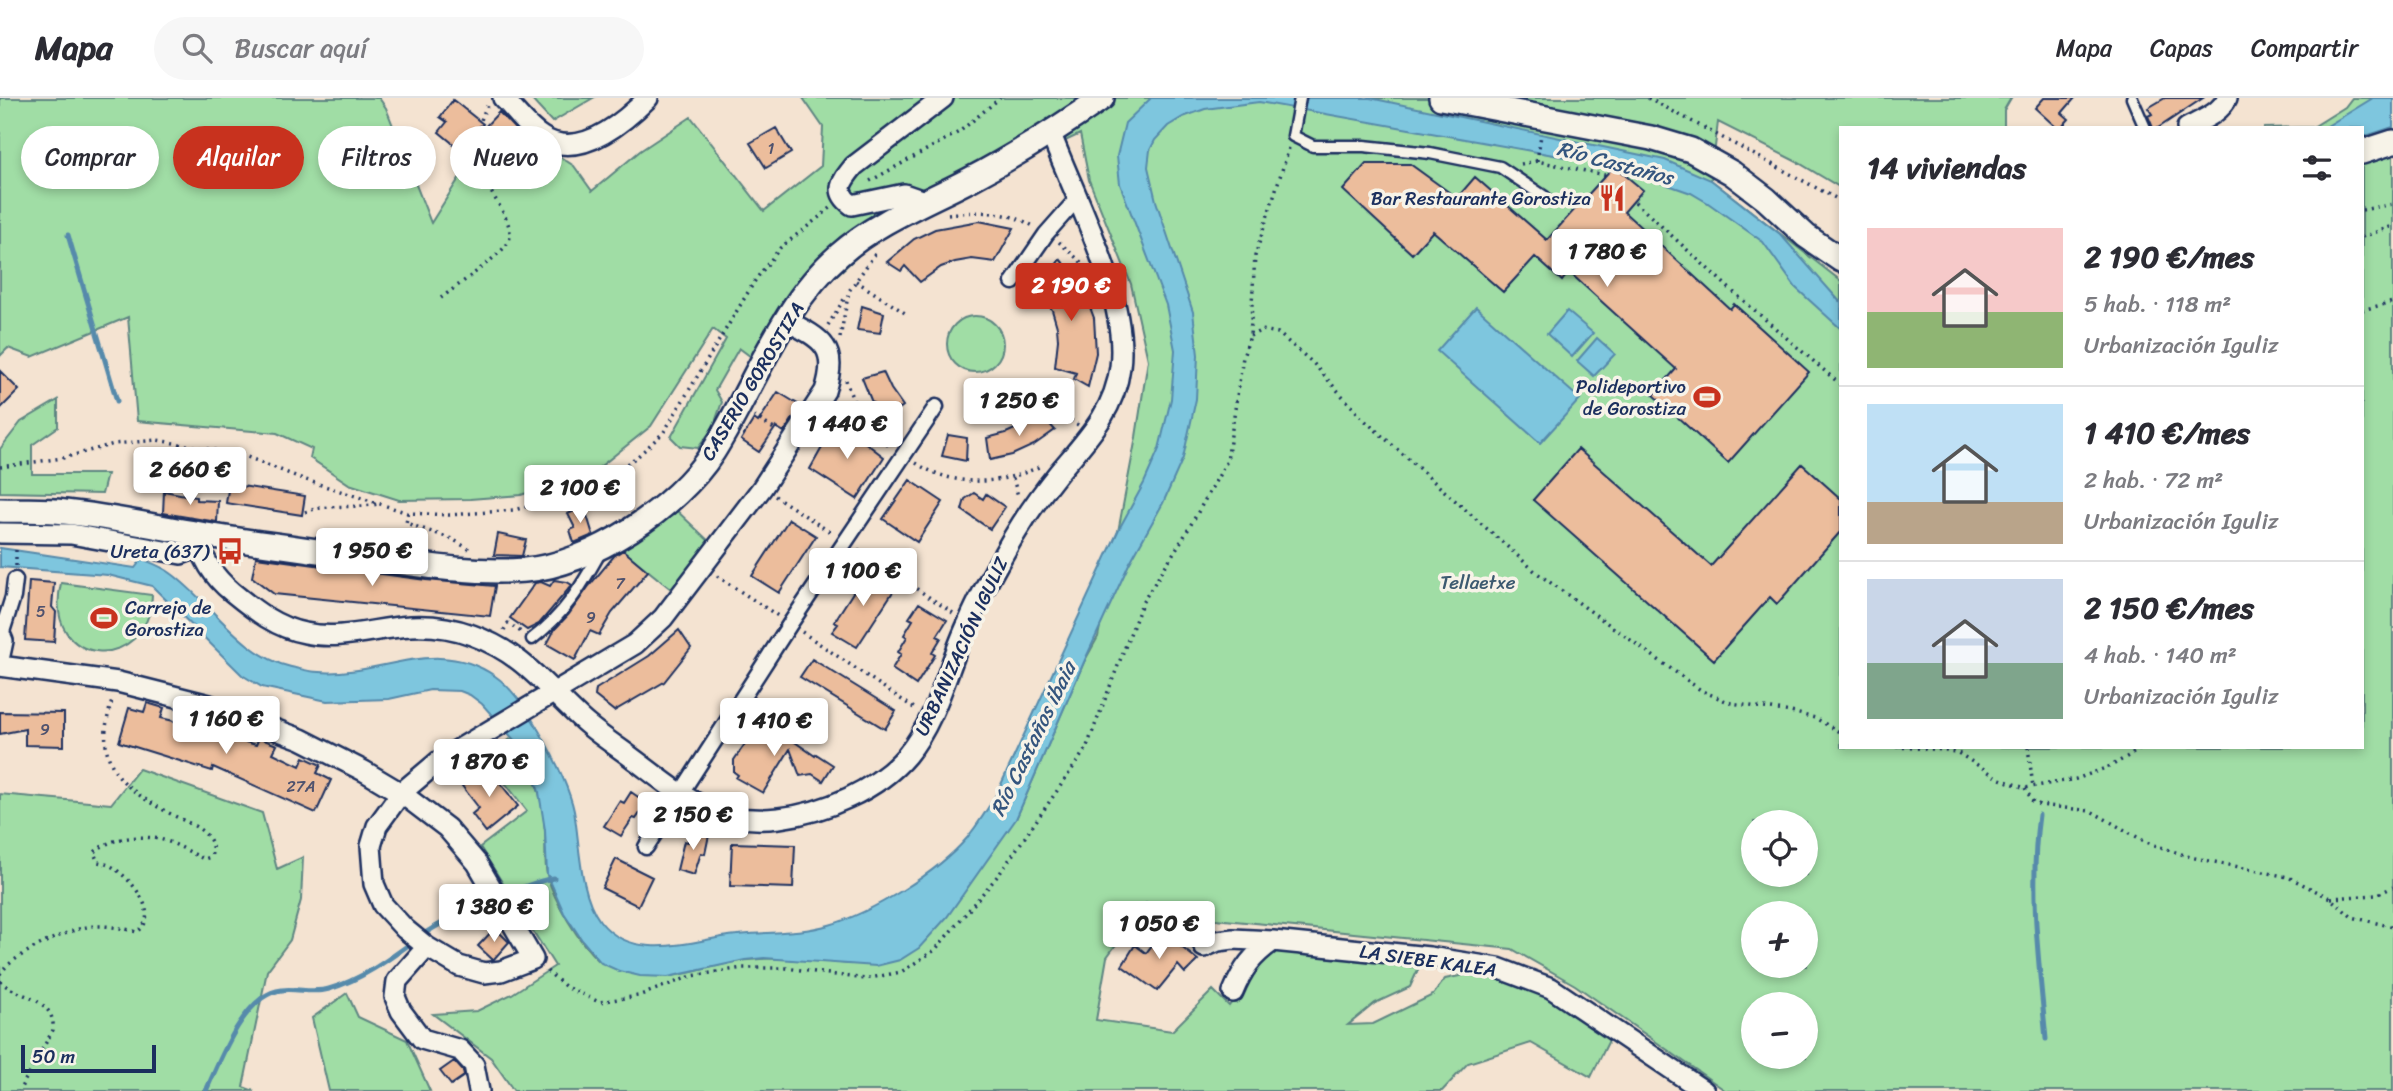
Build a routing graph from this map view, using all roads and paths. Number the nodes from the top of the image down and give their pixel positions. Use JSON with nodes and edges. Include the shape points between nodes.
{"nodes":[{"id":1,"x":648,"y":98,"type":"edge"},
{"id":2,"x":943,"y":98,"type":"edge"},
{"id":3,"x":1000,"y":98,"type":"edge"},
{"id":4,"x":1102,"y":98,"type":"edge"},
{"id":5,"x":1300,"y":98,"type":"edge"},
{"id":6,"x":1441,"y":98,"type":"edge"},
{"id":7,"x":1648,"y":98,"type":"edge"},
{"id":8,"x":2132,"y":98,"type":"edge"},
{"id":9,"x":2227,"y":98,"type":"edge"},
{"id":10,"x":497,"y":100,"type":"edge"},
{"id":11,"x":1084,"y":106,"type":"edge"},
{"id":12,"x":2144,"y":126,"type":"edge"},
{"id":13,"x":2191,"y":126,"type":"edge"},
{"id":14,"x":1542,"y":131,"type":"dead end"},
{"id":15,"x":1051,"y":134,"type":"junction"},
{"id":16,"x":1293,"y":136,"type":"junction"},
{"id":17,"x":2393,"y":142,"type":"edge"},
{"id":18,"x":2364,"y":151,"type":"edge"},
{"id":19,"x":1538,"y":161,"type":"junction"},
{"id":20,"x":1500,"y":167,"type":"junction"},
{"id":21,"x":1605,"y":175,"type":"dead end"},
{"id":22,"x":1545,"y":197,"type":"dead end"},
{"id":23,"x":844,"y":199,"type":"junction"},
{"id":24,"x":1077,"y":200,"type":"junction"},
{"id":25,"x":1839,"y":200,"type":"edge"},
{"id":26,"x":1635,"y":202,"type":"dead end"},
{"id":27,"x":2393,"y":204,"type":"edge"},
{"id":28,"x":932,"y":209,"type":"junction"},
{"id":29,"x":2364,"y":211,"type":"edge"},
{"id":30,"x":2393,"y":226,"type":"edge"},
{"id":31,"x":1046,"y":234,"type":"junction"},
{"id":32,"x":2364,"y":236,"type":"edge"},
{"id":33,"x":883,"y":247,"type":"dead end"},
{"id":34,"x":1839,"y":259,"type":"edge"},
{"id":35,"x":1089,"y":271,"type":"dead end"},
{"id":36,"x":856,"y":281,"type":"junction"},
{"id":37,"x":1013,"y":282,"type":"dead end"},
{"id":38,"x":849,"y":291,"type":"junction"},
{"id":39,"x":441,"y":298,"type":"dead end"},
{"id":40,"x":2393,"y":302,"type":"edge"},
{"id":41,"x":2364,"y":309,"type":"edge"},
{"id":42,"x":908,"y":315,"type":"dead end"},
{"id":43,"x":787,"y":321,"type":"junction"},
{"id":44,"x":1250,"y":336,"type":"junction"},
{"id":45,"x":820,"y":339,"type":"junction"},
{"id":46,"x":841,"y":349,"type":"dead end"},
{"id":47,"x":845,"y":375,"type":"dead end"},
{"id":48,"x":1839,"y":383,"type":"edge"},
{"id":49,"x":1030,"y":393,"type":"dead end"},
{"id":50,"x":738,"y":405,"type":"junction"},
{"id":51,"x":936,"y":407,"type":"dead end"},
{"id":52,"x":1090,"y":435,"type":"junction"},
{"id":53,"x":793,"y":440,"type":"junction"},
{"id":54,"x":903,"y":455,"type":"junction"},
{"id":55,"x":1048,"y":462,"type":"dead end"},
{"id":56,"x":0,"y":467,"type":"edge"},
{"id":57,"x":762,"y":488,"type":"junction"},
{"id":58,"x":380,"y":504,"type":"junction"},
{"id":59,"x":0,"y":510,"type":"edge"},
{"id":60,"x":305,"y":512,"type":"dead end"},
{"id":61,"x":408,"y":513,"type":"junction"},
{"id":62,"x":0,"y":533,"type":"edge"},
{"id":63,"x":199,"y":541,"type":"junction"},
{"id":64,"x":846,"y":542,"type":"junction"},
{"id":65,"x":603,"y":548,"type":"junction"},
{"id":66,"x":475,"y":552,"type":"dead end"},
{"id":67,"x":703,"y":568,"type":"junction"},
{"id":68,"x":15,"y":580,"type":"dead end"},
{"id":69,"x":968,"y":622,"type":"junction"},
{"id":70,"x":790,"y":624,"type":"junction"},
{"id":71,"x":0,"y":634,"type":"edge"},
{"id":72,"x":532,"y":639,"type":"dead end"},
{"id":73,"x":0,"y":655,"type":"edge"},
{"id":74,"x":0,"y":666,"type":"edge"},
{"id":75,"x":118,"y":682,"type":"junction"},
{"id":76,"x":555,"y":691,"type":"junction"},
{"id":77,"x":930,"y":719,"type":"junction"},
{"id":78,"x":1839,"y":732,"type":"edge"},
{"id":79,"x":1929,"y":749,"type":"edge"},
{"id":80,"x":2028,"y":749,"type":"edge"},
{"id":81,"x":2140,"y":749,"type":"edge"},
{"id":82,"x":2025,"y":788,"type":"junction"},
{"id":83,"x":2033,"y":788,"type":"junction"},
{"id":84,"x":401,"y":793,"type":"junction"},
{"id":85,"x":680,"y":794,"type":"junction"},
{"id":86,"x":646,"y":846,"type":"dead end"},
{"id":87,"x":2393,"y":887,"type":"edge"},
{"id":88,"x":2330,"y":898,"type":"junction"},
{"id":89,"x":2393,"y":927,"type":"edge"},
{"id":90,"x":1273,"y":941,"type":"junction"},
{"id":91,"x":428,"y":947,"type":"junction"},
{"id":92,"x":1204,"y":947,"type":"dead end"},
{"id":93,"x":533,"y":959,"type":"junction"},
{"id":94,"x":0,"y":974,"type":"edge"},
{"id":95,"x":0,"y":982,"type":"edge"},
{"id":96,"x":1233,"y":992,"type":"dead end"},
{"id":97,"x":19,"y":1091,"type":"edge"},
{"id":98,"x":479,"y":1091,"type":"edge"},
{"id":99,"x":1704,"y":1091,"type":"edge"}],
"edges":[{"from":1,"to":10,"type":"street","via":[[591,140],[572,146],[556,145],[539,136]]},
{"from":2,"to":23,"type":"street","via":[[854,166],[842,181]]},
{"from":3,"to":23,"type":"path","via":[[959,132],[878,175]]},
{"from":4,"to":11,"type":"street","name":"CASERIO GOROSTIZA"},
{"from":5,"to":16,"type":"lane"},
{"from":6,"to":34,"type":"street","via":[[1651,138],[1691,150],[1741,180]]},
{"from":7,"to":25,"type":"path"},
{"from":8,"to":12,"type":"lane"},
{"from":9,"to":13,"type":"street","via":[[2216,113]]},
{"from":10,"to":39,"type":"path","via":[[485,108],[480,122],[480,132],[491,147],[479,165],[505,215],[509,240]]},
{"from":11,"to":15,"type":"street","name":"CASERIO GOROSTIZA"},
{"from":14,"to":19,"type":"path"},
{"from":15,"to":24,"type":"street","name":"URBANIZACIÓN IGULIZ"},
{"from":15,"to":28,"type":"street","name":"CASERIO GOROSTIZA"},
{"from":16,"to":20,"type":"lane","via":[[1313,146],[1430,153]]},
{"from":16,"to":44,"type":"path","via":[[1255,256]]},
{"from":17,"to":18,"type":"street"},
{"from":19,"to":20,"type":"path"},
{"from":19,"to":21,"type":"path"},
{"from":20,"to":22,"type":"lane"},
{"from":23,"to":28,"type":"street","via":[[852,205],[904,194]]},
{"from":23,"to":61,"type":"path","via":[[780,248],[756,279],[664,432],[638,456],[609,476],[561,497],[514,510]]},
{"from":24,"to":31,"type":"street"},
{"from":24,"to":52,"type":"street","name":"URBANIZACIÓN IGULIZ","via":[[1117,309],[1122,337],[1116,388]]},
{"from":26,"to":48,"type":"path"},
{"from":27,"to":29,"type":"path"},
{"from":28,"to":31,"type":"path","via":[[983,210],[1021,219]]},
{"from":28,"to":43,"type":"street","name":"CASERIO GOROSTIZA","via":[[869,231],[837,256]]},
{"from":30,"to":32,"type":"path"},
{"from":31,"to":35,"type":"path"},
{"from":31,"to":37,"type":"street"},
{"from":33,"to":36,"type":"path"},
{"from":36,"to":38,"type":"path"},
{"from":36,"to":42,"type":"path"},
{"from":38,"to":45,"type":"path"},
{"from":38,"to":46,"type":"path"},
{"from":40,"to":41,"type":"path"},
{"from":43,"to":45,"type":"street"},
{"from":43,"to":50,"type":"street","name":"CASERIO GOROSTIZA"},
{"from":44,"to":78,"type":"path","via":[[1262,330],[1278,333],[1313,363],[1362,418],[1537,573],[1702,691],[1731,703],[1815,718]]},
{"from":44,"to":93,"type":"path","via":[[1227,461],[1142,603],[1086,749],[1000,873],[935,950],[901,971],[865,979],[786,968],[743,968],[692,976],[638,996],[599,1002],[566,987]]},
{"from":45,"to":53,"type":"street","via":[[829,356],[828,383]]},
{"from":47,"to":54,"type":"path","via":[[870,427]]},
{"from":49,"to":52,"type":"path"},
{"from":50,"to":53,"type":"path"},
{"from":50,"to":65,"type":"street","name":"CASERIO GOROSTIZA","via":[[712,454],[674,496]]},
{"from":51,"to":54,"type":"street"},
{"from":52,"to":69,"type":"street","name":"URBANIZACIÓN IGULIZ","via":[[1025,520]]},
{"from":53,"to":57,"type":"street"},
{"from":54,"to":55,"type":"path","via":[[923,468],[962,481],[1013,478]]},
{"from":54,"to":64,"type":"street"},
{"from":56,"to":58,"type":"path","via":[[157,440],[242,455]]},
{"from":57,"to":64,"type":"path"},
{"from":57,"to":67,"type":"street"},
{"from":58,"to":60,"type":"path","via":[[360,508],[334,505]]},
{"from":58,"to":61,"type":"path"},
{"from":59,"to":63,"type":"street","name":"CASERIO GOROSTIZA","via":[[64,511]]},
{"from":61,"to":66,"type":"path","via":[[406,523]]},
{"from":62,"to":63,"type":"street","via":[[71,534],[181,554]]},
{"from":63,"to":65,"type":"street","name":"CASERIO GOROSTIZA","via":[[474,572],[528,570]]},
{"from":63,"to":76,"type":"street","name":"URBANIZACIÓN IGULIZ","via":[[207,562],[226,587],[274,622],[332,637],[415,625],[440,627],[500,646]]},
{"from":64,"to":69,"type":"path"},
{"from":64,"to":70,"type":"street"},
{"from":65,"to":72,"type":"lane","via":[[578,592],[553,623]]},
{"from":67,"to":70,"type":"path"},
{"from":67,"to":76,"type":"street","via":[[663,618],[635,644]]},
{"from":68,"to":71,"type":"street"},
{"from":69,"to":77,"type":"street","name":"URBANIZACIÓN IGULIZ"},
{"from":70,"to":77,"type":"path"},
{"from":70,"to":85,"type":"street"},
{"from":71,"to":73,"type":"street"},
{"from":74,"to":75,"type":"street"},
{"from":75,"to":84,"type":"street","via":[[209,705],[301,739]]},
{"from":75,"to":94,"type":"path","via":[[106,718],[110,764],[122,781],[154,805],[211,838],[211,857],[204,859],[162,840],[125,839],[101,846],[94,853],[98,862],[113,867],[132,885],[149,916],[145,926],[137,932],[89,926],[64,934],[19,957]]},
{"from":76,"to":84,"type":"street","via":[[454,751]]},
{"from":76,"to":85,"type":"street","name":"URBANIZACIÓN IGULIZ","via":[[582,721]]},
{"from":77,"to":85,"type":"street","name":"URBANIZACIÓN IGULIZ","via":[[907,755],[873,785],[806,814],[745,820],[709,811]]},
{"from":79,"to":82,"type":"path","via":[[1958,754]]},
{"from":80,"to":83,"type":"path"},
{"from":81,"to":83,"type":"path","via":[[2076,779]]},
{"from":82,"to":83,"type":"path"},
{"from":82,"to":88,"type":"path","via":[[2040,805],[2091,811],[2146,842],[2190,857],[2288,877]]},
{"from":84,"to":91,"type":"street","via":[[377,826],[371,846],[374,884],[383,905]]},
{"from":84,"to":93,"type":"street","via":[[447,828],[477,863]]},
{"from":85,"to":86,"type":"street"},
{"from":87,"to":88,"type":"path","via":[[2376,895]]},
{"from":88,"to":89,"type":"path","via":[[2353,917]]},
{"from":90,"to":92,"type":"street","name":"LA SIEBE KALEA","via":[[1233,939]]},
{"from":90,"to":96,"type":"street","via":[[1254,955]]},
{"from":90,"to":99,"type":"street","name":"LA SIEBE KALEA","via":[[1498,968],[1551,988]]},
{"from":91,"to":93,"type":"street","via":[[460,966],[484,973]]},
{"from":91,"to":98,"type":"street","via":[[397,981],[395,997],[422,1039],[460,1049],[474,1065]]},
{"from":95,"to":97,"type":"path","via":[[38,1002],[54,1023]]}]}
